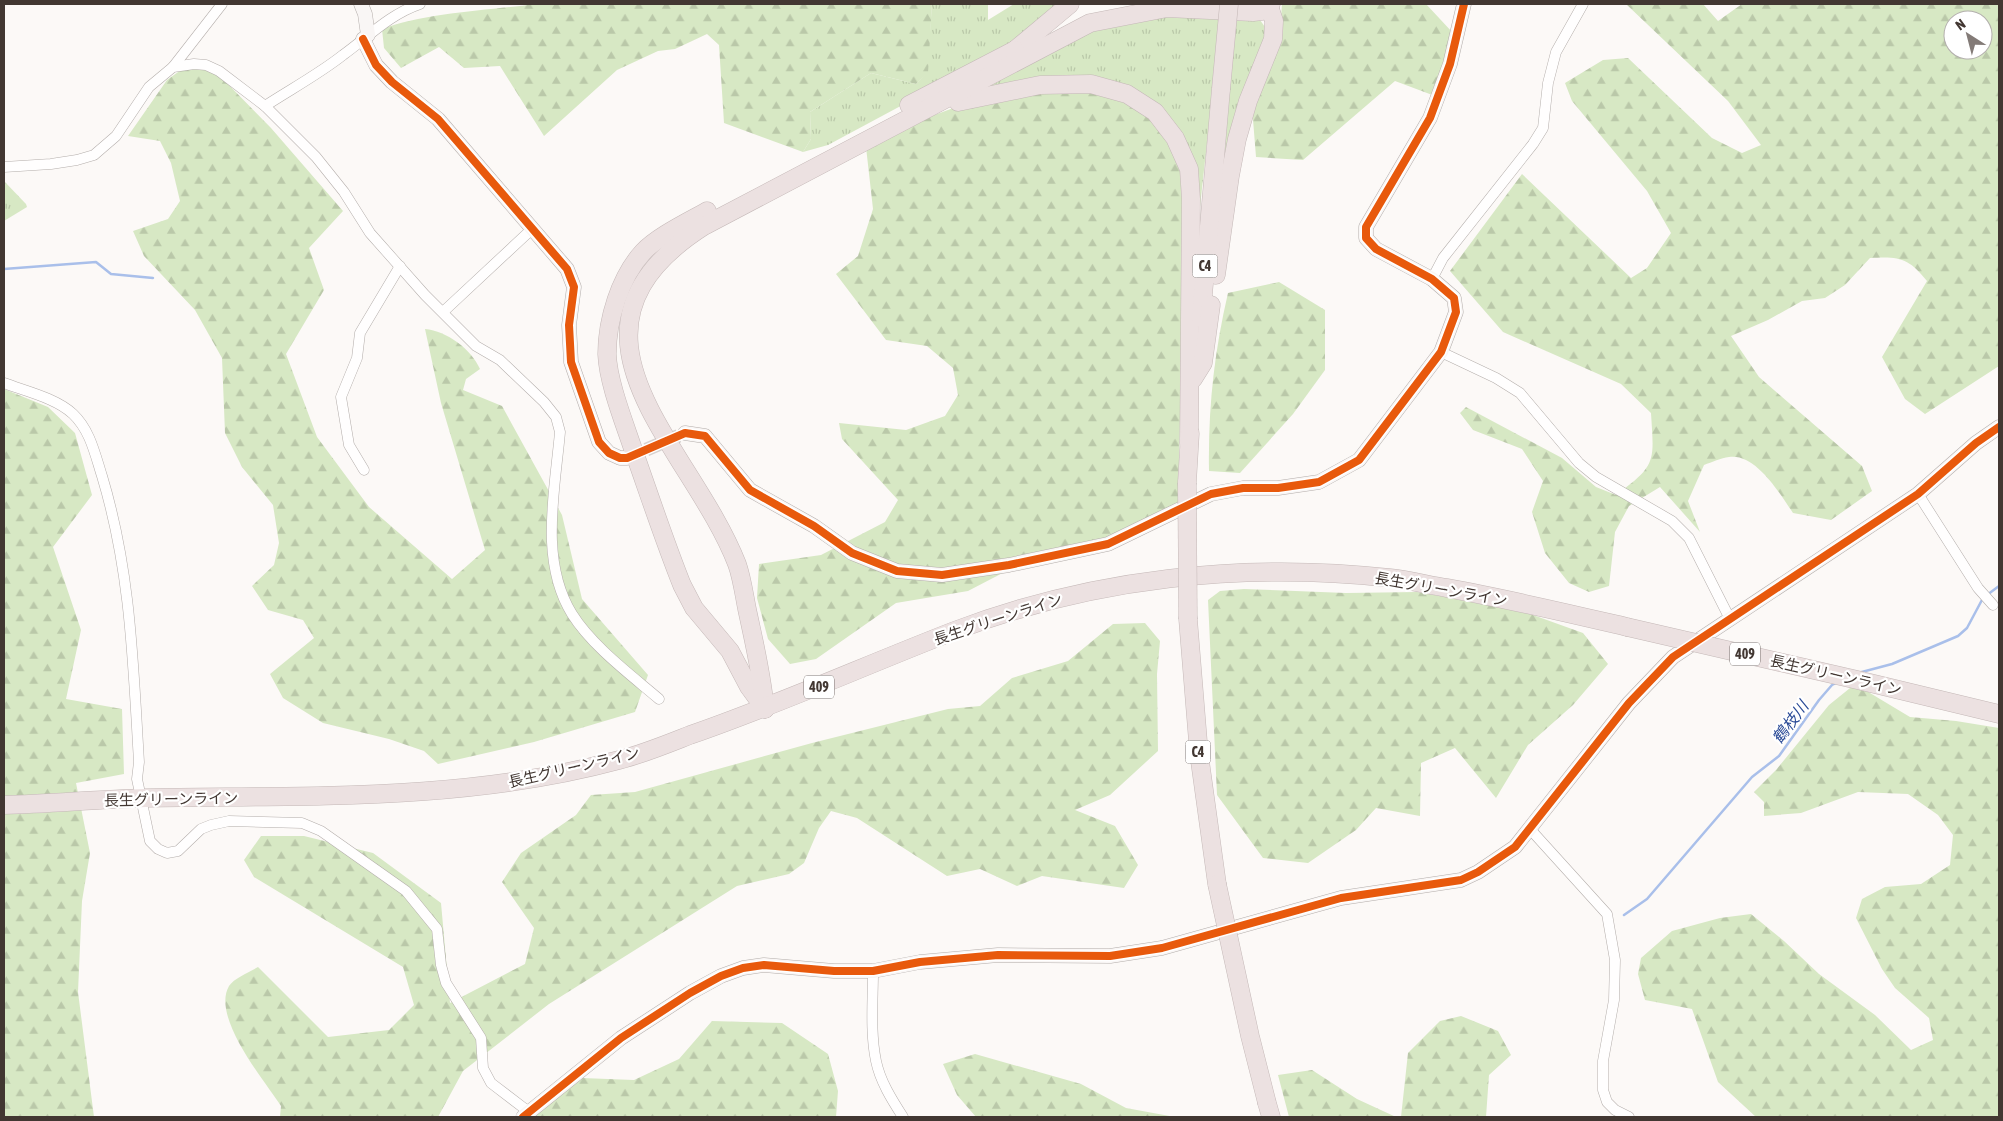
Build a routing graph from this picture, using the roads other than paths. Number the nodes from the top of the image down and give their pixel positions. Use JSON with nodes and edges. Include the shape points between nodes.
{"nodes":[{"id":1,"x":222,"y":4,"type":"edge"},
{"id":2,"x":361,"y":4,"type":"edge"},
{"id":3,"x":420,"y":4,"type":"edge"},
{"id":4,"x":1070,"y":4,"type":"edge"},
{"id":5,"x":1137,"y":4,"type":"edge"},
{"id":6,"x":1229,"y":4,"type":"edge"},
{"id":7,"x":1464,"y":4,"type":"edge"},
{"id":8,"x":1583,"y":4,"type":"edge"},
{"id":9,"x":1266,"y":5,"type":"edge"},
{"id":10,"x":365,"y":37,"type":"junction"},
{"id":11,"x":1015,"y":50,"type":"junction"},
{"id":12,"x":173,"y":67,"type":"junction"},
{"id":13,"x":265,"y":106,"type":"junction"},
{"id":14,"x":920,"y":113,"type":"junction"},
{"id":15,"x":4,"y":167,"type":"edge"},
{"id":16,"x":532,"y":229,"type":"junction"},
{"id":17,"x":400,"y":266,"type":"junction"},
{"id":18,"x":1432,"y":280,"type":"junction"},
{"id":19,"x":443,"y":312,"type":"junction"},
{"id":20,"x":1441,"y":352,"type":"junction"},
{"id":21,"x":1193,"y":379,"type":"junction"},
{"id":22,"x":4,"y":383,"type":"edge"},
{"id":23,"x":1999,"y":427,"type":"edge"},
{"id":24,"x":685,"y":432,"type":"tunnel mouth"},
{"id":25,"x":1189,"y":443,"type":"junction"},
{"id":26,"x":627,"y":458,"type":"dead end"},
{"id":27,"x":364,"y":470,"type":"dead end"},
{"id":28,"x":1918,"y":494,"type":"junction"},
{"id":29,"x":1993,"y":605,"type":"dead end"},
{"id":30,"x":1730,"y":619,"type":"junction"},
{"id":31,"x":660,"y":699,"type":"dead end"},
{"id":32,"x":765,"y":709,"type":"junction"},
{"id":33,"x":1999,"y":714,"type":"edge"},
{"id":34,"x":141,"y":798,"type":"junction"},
{"id":35,"x":4,"y":805,"type":"edge"},
{"id":36,"x":1530,"y":829,"type":"junction"},
{"id":37,"x":873,"y":970,"type":"junction"},
{"id":38,"x":1269,"y":1110,"type":"edge"},
{"id":39,"x":526,"y":1114,"type":"edge"},
{"id":40,"x":1616,"y":1114,"type":"edge"},
{"id":41,"x":903,"y":1117,"type":"edge"},
{"id":42,"x":1629,"y":1117,"type":"edge"}],
"edges":[{"from":1,"to":12,"type":"street"},
{"from":2,"to":10,"type":"street","via":[[365,14]]},
{"from":3,"to":10,"type":"street"},
{"from":4,"to":11,"type":"highway"},
{"from":5,"to":11,"type":"highway","via":[[1092,11]]},
{"from":6,"to":21,"type":"highway","number":"C4","bridge":true},
{"from":7,"to":18,"type":"street","via":[[1450,64],[1430,118],[1366,227],[1366,238],[1376,249]]},
{"from":8,"to":18,"type":"street","via":[[1556,52],[1548,83],[1543,128],[1443,258]]},
{"from":9,"to":14,"type":"highway","via":[[1253,12],[1167,8],[1090,23]]},
{"from":9,"to":21,"type":"highway","via":[[1274,21],[1273,39],[1248,101],[1237,139],[1203,363]]},
{"from":10,"to":13,"type":"street","via":[[343,56]]},
{"from":10,"to":16,"type":"street","via":[[376,65],[438,119]]},
{"from":11,"to":32,"type":"highway","via":[[679,227],[644,251],[617,298],[607,355],[618,407],[668,549],[694,608],[730,651]]},
{"from":12,"to":13,"type":"street","via":[[206,65],[233,80]]},
{"from":12,"to":15,"type":"street","via":[[150,87],[116,136],[94,155],[51,164]]},
{"from":13,"to":17,"type":"street","via":[[316,157],[344,192],[370,233]]},
{"from":14,"to":25,"type":"highway","via":[[976,96],[1040,85],[1091,84],[1127,94],[1155,112],[1175,138],[1190,169]]},
{"from":14,"to":32,"type":"highway","via":[[761,195],[677,244],[653,267],[631,316],[629,352],[644,399],[721,530],[737,565],[762,677]]},
{"from":16,"to":19,"type":"street"},
{"from":16,"to":26,"type":"street","via":[[558,256],[574,287],[569,325],[571,362],[600,442],[609,453]]},
{"from":17,"to":19,"type":"street"},
{"from":17,"to":27,"type":"street","via":[[360,333],[356,358],[342,397],[349,445]]},
{"from":18,"to":20,"type":"street","via":[[1454,298],[1456,312]]},
{"from":19,"to":31,"type":"street","via":[[476,346],[500,360],[556,417],[560,432],[552,536],[562,596],[587,633]]},
{"from":20,"to":24,"type":"street","via":[[1359,460],[1319,482],[1278,488],[1243,488],[1212,494],[1108,544],[942,575],[897,571],[852,553],[814,526],[750,490],[705,436]]},
{"from":20,"to":30,"type":"street","via":[[1520,393],[1579,463],[1596,477],[1672,521],[1689,538]]},
{"from":21,"to":25,"type":"highway","number":"C4"},
{"from":22,"to":34,"type":"street","via":[[55,403],[72,414],[83,427],[94,451],[115,518],[127,583]]},
{"from":23,"to":28,"type":"street"},
{"from":25,"to":38,"type":"highway","number":"C4","bridge":true,"via":[[1188,619],[1199,754],[1217,884]]},
{"from":28,"to":29,"type":"street","via":[[1978,588]]},
{"from":28,"to":30,"type":"street"},
{"from":30,"to":36,"type":"street","via":[[1673,657],[1629,703]]},
{"from":32,"to":33,"type":"highway","name":"長生グリーンライン","number":"409","bridge":true,"via":[[956,630],[1081,593],[1208,573],[1294,571],[1393,578],[1494,597]]},
{"from":32,"to":34,"type":"highway","name":"長生グリーンライン","number":"409","via":[[622,760],[529,780],[471,788],[348,796]]},
{"from":34,"to":35,"type":"highway","name":"長生グリーンライン","number":"409"},
{"from":34,"to":39,"type":"street","via":[[150,841],[167,853],[178,850],[211,824],[302,823],[321,831],[406,891],[437,929],[446,983],[481,1038],[483,1068],[491,1083]]},
{"from":36,"to":37,"type":"street","via":[[1515,846],[1461,880],[1341,898],[1162,948],[1110,956],[998,954]]},
{"from":36,"to":40,"type":"street","via":[[1606,914],[1615,960],[1614,1000],[1602,1082],[1607,1102]]},
{"from":37,"to":39,"type":"street","via":[[834,971],[764,965],[721,976],[621,1038]]},
{"from":37,"to":41,"type":"street","via":[[872,1021],[876,1062],[884,1086]]},
{"from":40,"to":42,"type":"street"}]}
